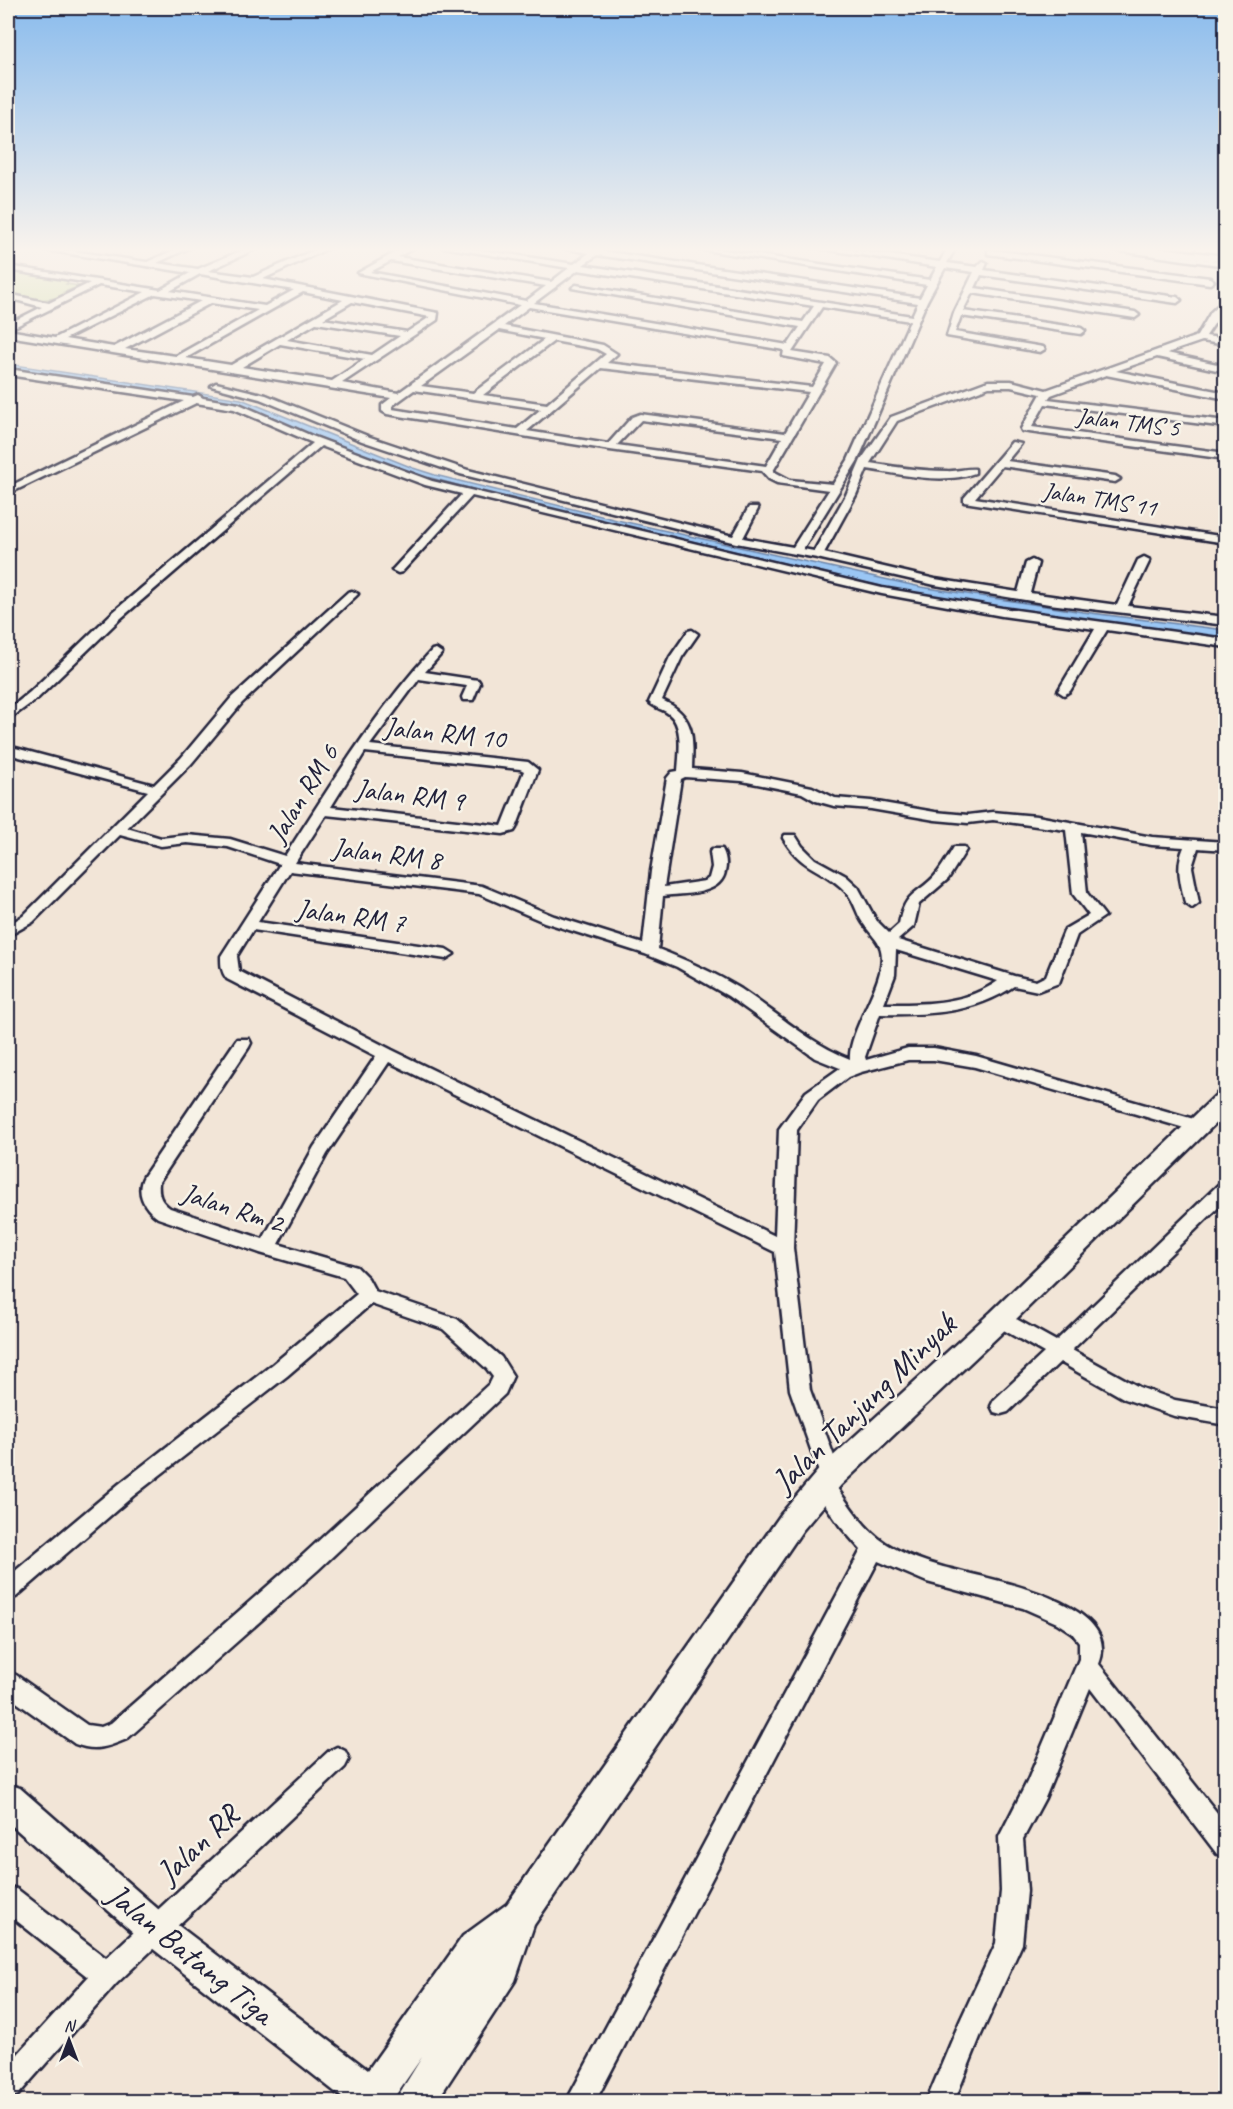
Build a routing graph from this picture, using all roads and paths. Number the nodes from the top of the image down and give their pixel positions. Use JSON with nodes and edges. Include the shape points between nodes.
{"nodes":[{"id":1,"x":80,"y":345,"type":"edge"},
{"id":2,"x":124,"y":345,"type":"edge"},
{"id":3,"x":202,"y":345,"type":"edge"},
{"id":4,"x":271,"y":345,"type":"edge"},
{"id":5,"x":303,"y":345,"type":"edge"},
{"id":6,"x":392,"y":345,"type":"edge"},
{"id":7,"x":471,"y":345,"type":"edge"},
{"id":8,"x":542,"y":345,"type":"edge"},
{"id":9,"x":592,"y":345,"type":"edge"},
{"id":10,"x":773,"y":345,"type":"edge"},
{"id":11,"x":791,"y":345,"type":"edge"},
{"id":12,"x":903,"y":345,"type":"edge"},
{"id":13,"x":1017,"y":345,"type":"edge"},
{"id":14,"x":1182,"y":345,"type":"edge"},
{"id":15,"x":789,"y":348,"type":"junction"},
{"id":16,"x":1040,"y":349,"type":"dead end"},
{"id":17,"x":115,"y":350,"type":"junction"},
{"id":18,"x":1158,"y":354,"type":"junction"},
{"id":19,"x":373,"y":358,"type":"junction"},
{"id":20,"x":176,"y":360,"type":"junction"},
{"id":21,"x":600,"y":365,"type":"junction"},
{"id":22,"x":233,"y":368,"type":"junction"},
{"id":23,"x":1226,"y":369,"type":"edge"},
{"id":24,"x":246,"y":370,"type":"junction"},
{"id":25,"x":8,"y":372,"type":"edge"},
{"id":26,"x":1104,"y":372,"type":"junction"},
{"id":27,"x":334,"y":384,"type":"junction"},
{"id":28,"x":214,"y":387,"type":"junction"},
{"id":29,"x":411,"y":387,"type":"junction"},
{"id":30,"x":814,"y":390,"type":"junction"},
{"id":31,"x":398,"y":396,"type":"junction"},
{"id":32,"x":475,"y":396,"type":"junction"},
{"id":33,"x":1226,"y":396,"type":"edge"},
{"id":34,"x":1044,"y":397,"type":"junction"},
{"id":35,"x":197,"y":399,"type":"junction"},
{"id":36,"x":512,"y":402,"type":"junction"},
{"id":37,"x":549,"y":407,"type":"junction"},
{"id":38,"x":1226,"y":424,"type":"edge"},
{"id":39,"x":481,"y":427,"type":"junction"},
{"id":40,"x":519,"y":432,"type":"junction"},
{"id":41,"x":788,"y":436,"type":"junction"},
{"id":42,"x":320,"y":442,"type":"junction"},
{"id":43,"x":1016,"y":444,"type":"dead end"},
{"id":44,"x":610,"y":447,"type":"junction"},
{"id":45,"x":858,"y":448,"type":"junction"},
{"id":46,"x":873,"y":449,"type":"junction"},
{"id":47,"x":1226,"y":456,"type":"edge"},
{"id":48,"x":1000,"y":463,"type":"junction"},
{"id":49,"x":864,"y":465,"type":"junction"},
{"id":50,"x":768,"y":469,"type":"junction"},
{"id":51,"x":971,"y":471,"type":"dead end"},
{"id":52,"x":1115,"y":478,"type":"dead end"},
{"id":53,"x":837,"y":488,"type":"junction"},
{"id":54,"x":8,"y":491,"type":"edge"},
{"id":55,"x":469,"y":493,"type":"junction"},
{"id":56,"x":753,"y":509,"type":"dead end"},
{"id":57,"x":736,"y":540,"type":"junction"},
{"id":58,"x":1226,"y":540,"type":"edge"},
{"id":59,"x":796,"y":551,"type":"junction"},
{"id":60,"x":823,"y":557,"type":"junction"},
{"id":61,"x":1144,"y":560,"type":"dead end"},
{"id":62,"x":1032,"y":563,"type":"dead end"},
{"id":63,"x":398,"y":570,"type":"dead end"},
{"id":64,"x":813,"y":573,"type":"junction"},
{"id":65,"x":352,"y":594,"type":"dead end"},
{"id":66,"x":1023,"y":596,"type":"junction"},
{"id":67,"x":1121,"y":609,"type":"junction"},
{"id":68,"x":1226,"y":621,"type":"edge"},
{"id":69,"x":1103,"y":626,"type":"junction"},
{"id":70,"x":692,"y":634,"type":"dead end"},
{"id":71,"x":1224,"y":640,"type":"edge"},
{"id":72,"x":436,"y":653,"type":"dead end"},
{"id":73,"x":416,"y":675,"type":"junction"},
{"id":74,"x":1064,"y":691,"type":"dead end"},
{"id":75,"x":468,"y":698,"type":"dead end"},
{"id":76,"x":8,"y":716,"type":"edge"},
{"id":77,"x":361,"y":748,"type":"junction"},
{"id":78,"x":8,"y":750,"type":"edge"},
{"id":79,"x":685,"y":772,"type":"junction"},
{"id":80,"x":158,"y":790,"type":"junction"},
{"id":81,"x":322,"y":810,"type":"junction"},
{"id":82,"x":1073,"y":826,"type":"junction"},
{"id":83,"x":119,"y":830,"type":"junction"},
{"id":84,"x":493,"y":830,"type":"joint"},
{"id":85,"x":790,"y":838,"type":"dead end"},
{"id":86,"x":1192,"y":845,"type":"junction"},
{"id":87,"x":1226,"y":846,"type":"edge"},
{"id":88,"x":959,"y":850,"type":"dead end"},
{"id":89,"x":717,"y":852,"type":"dead end"},
{"id":90,"x":287,"y":864,"type":"junction"},
{"id":91,"x":656,"y":892,"type":"junction"},
{"id":92,"x":1192,"y":903,"type":"dead end"},
{"id":93,"x":248,"y":925,"type":"junction"},
{"id":94,"x":8,"y":931,"type":"edge"},
{"id":95,"x":887,"y":942,"type":"junction"},
{"id":96,"x":650,"y":951,"type":"junction"},
{"id":97,"x":446,"y":954,"type":"dead end"},
{"id":98,"x":1011,"y":980,"type":"junction"},
{"id":99,"x":875,"y":1010,"type":"junction"},
{"id":100,"x":243,"y":1043,"type":"dead end"},
{"id":101,"x":386,"y":1054,"type":"junction"},
{"id":102,"x":859,"y":1067,"type":"junction"},
{"id":103,"x":1226,"y":1099,"type":"edge"},
{"id":104,"x":1198,"y":1126,"type":"junction"},
{"id":105,"x":1226,"y":1188,"type":"edge"},
{"id":106,"x":267,"y":1248,"type":"junction"},
{"id":107,"x":784,"y":1248,"type":"junction"},
{"id":108,"x":368,"y":1296,"type":"junction"},
{"id":109,"x":1000,"y":1319,"type":"junction"},
{"id":110,"x":1057,"y":1352,"type":"junction"},
{"id":111,"x":1001,"y":1406,"type":"dead end"},
{"id":112,"x":1226,"y":1417,"type":"edge"},
{"id":113,"x":827,"y":1481,"type":"junction"},
{"id":114,"x":874,"y":1548,"type":"junction"},
{"id":115,"x":8,"y":1590,"type":"edge"},
{"id":116,"x":1087,"y":1666,"type":"junction"},
{"id":117,"x":8,"y":1683,"type":"edge"},
{"id":118,"x":337,"y":1760,"type":"dead end"},
{"id":119,"x":8,"y":1800,"type":"edge"},
{"id":120,"x":1226,"y":1845,"type":"edge"},
{"id":121,"x":8,"y":1898,"type":"edge"},
{"id":122,"x":519,"y":1916,"type":"junction"},
{"id":123,"x":156,"y":1929,"type":"junction"},
{"id":124,"x":107,"y":1975,"type":"junction"},
{"id":125,"x":8,"y":2085,"type":"edge"},
{"id":126,"x":376,"y":2099,"type":"edge"},
{"id":127,"x":414,"y":2102,"type":"edge"},
{"id":128,"x":580,"y":2102,"type":"edge"},
{"id":129,"x":940,"y":2102,"type":"edge"}],
"edges":[{"from":1,"to":17,"type":"street"},
{"from":2,"to":17,"type":"street"},
{"from":3,"to":20,"type":"street"},
{"from":4,"to":22,"type":"street"},
{"from":5,"to":19,"type":"street"},
{"from":6,"to":19,"type":"street"},
{"from":7,"to":29,"type":"street"},
{"from":8,"to":32,"type":"street"},
{"from":9,"to":21,"type":"street","via":[[610,351],[611,356]]},
{"from":10,"to":15,"type":"street"},
{"from":11,"to":15,"type":"street"},
{"from":12,"to":45,"type":"street"},
{"from":13,"to":16,"type":"street"},
{"from":14,"to":18,"type":"street"},
{"from":15,"to":30,"type":"street","via":[[786,354],[832,362]]},
{"from":17,"to":20,"type":"street"},
{"from":18,"to":23,"type":"street"},
{"from":18,"to":26,"type":"street"},
{"from":19,"to":27,"type":"street"},
{"from":20,"to":22,"type":"street"},
{"from":21,"to":30,"type":"street"},
{"from":21,"to":37,"type":"street"},
{"from":22,"to":24,"type":"street"},
{"from":24,"to":27,"type":"street"},
{"from":24,"to":28,"type":"street"},
{"from":25,"to":35,"type":"street"},
{"from":26,"to":33,"type":"street"},
{"from":26,"to":34,"type":"street"},
{"from":27,"to":31,"type":"street"},
{"from":28,"to":35,"type":"street"},
{"from":28,"to":57,"type":"street","via":[[263,397],[366,439],[464,472]]},
{"from":29,"to":31,"type":"street"},
{"from":29,"to":32,"type":"street"},
{"from":30,"to":41,"type":"street"},
{"from":31,"to":39,"type":"street","via":[[387,405],[387,411]]},
{"from":32,"to":36,"type":"street"},
{"from":34,"to":38,"type":"street"},
{"from":34,"to":46,"type":"street","via":[[1011,384],[972,389],[894,419]]},
{"from":34,"to":47,"type":"street","name":"Jalan TMS 5","via":[[1026,427],[1034,431]]},
{"from":35,"to":42,"type":"street","via":[[248,410]]},
{"from":35,"to":54,"type":"street"},
{"from":36,"to":37,"type":"street"},
{"from":36,"to":39,"type":"street"},
{"from":37,"to":40,"type":"street"},
{"from":39,"to":40,"type":"street"},
{"from":40,"to":44,"type":"street"},
{"from":41,"to":44,"type":"street","via":[[640,417]]},
{"from":41,"to":50,"type":"street"},
{"from":42,"to":55,"type":"street","via":[[407,476]]},
{"from":42,"to":76,"type":"street","via":[[116,616]]},
{"from":43,"to":48,"type":"street"},
{"from":44,"to":50,"type":"street"},
{"from":45,"to":46,"type":"street"},
{"from":45,"to":53,"type":"street"},
{"from":46,"to":49,"type":"street"},
{"from":48,"to":52,"type":"street"},
{"from":48,"to":58,"type":"street","name":"Jalan TMS 11","via":[[968,500]]},
{"from":49,"to":51,"type":"street","via":[[952,476]]},
{"from":49,"to":60,"type":"street"},
{"from":50,"to":53,"type":"street","via":[[766,472],[772,478],[783,482]]},
{"from":53,"to":59,"type":"street"},
{"from":55,"to":63,"type":"street"},
{"from":55,"to":64,"type":"street"},
{"from":56,"to":57,"type":"street"},
{"from":57,"to":59,"type":"street"},
{"from":59,"to":60,"type":"street"},
{"from":60,"to":64,"type":"street"},
{"from":60,"to":66,"type":"street","via":[[935,582]]},
{"from":61,"to":67,"type":"street"},
{"from":62,"to":66,"type":"street"},
{"from":64,"to":69,"type":"street","via":[[935,602]]},
{"from":65,"to":80,"type":"street","via":[[237,700]]},
{"from":66,"to":67,"type":"street"},
{"from":67,"to":68,"type":"street"},
{"from":69,"to":71,"type":"street"},
{"from":69,"to":74,"type":"street"},
{"from":70,"to":79,"type":"street","via":[[676,657],[655,702],[675,712],[684,728]]},
{"from":72,"to":73,"type":"street","name":"Jalan RM 6"},
{"from":73,"to":75,"type":"street","via":[[474,683]]},
{"from":73,"to":77,"type":"street","name":"Jalan RM 6"},
{"from":77,"to":81,"type":"street","name":"Jalan RM 6"},
{"from":77,"to":84,"type":"street","name":"Jalan RM 10","via":[[523,765],[531,770],[509,828]]},
{"from":78,"to":80,"type":"street"},
{"from":79,"to":82,"type":"street","via":[[752,778],[807,790],[834,802],[935,816],[993,816]]},
{"from":79,"to":91,"type":"street","via":[[674,778]]},
{"from":80,"to":83,"type":"street"},
{"from":81,"to":84,"type":"street","name":"Jalan RM 9"},
{"from":81,"to":90,"type":"street","name":"Jalan RM 6"},
{"from":82,"to":86,"type":"street"},
{"from":82,"to":98,"type":"street","via":[[1080,894],[1097,916],[1070,932],[1053,979],[1038,986]]},
{"from":83,"to":90,"type":"street","name":"Jalan RM 8","via":[[161,842],[193,839],[230,843]]},
{"from":83,"to":94,"type":"street","via":[[28,919]]},
{"from":85,"to":95,"type":"street","via":[[798,853],[857,894],[871,924]]},
{"from":86,"to":87,"type":"street"},
{"from":86,"to":92,"type":"street","via":[[1184,860],[1184,873]]},
{"from":88,"to":95,"type":"street","via":[[938,881],[913,901],[906,926]]},
{"from":89,"to":91,"type":"street","via":[[716,880],[709,885]]},
{"from":90,"to":93,"type":"street","name":"Jalan RM 6"},
{"from":90,"to":96,"type":"street","name":"Jalan RM 8","via":[[482,890],[549,919]]},
{"from":91,"to":96,"type":"street"},
{"from":93,"to":97,"type":"street","name":"Jalan RM 7"},
{"from":93,"to":101,"type":"street","name":"Jalan RM 6","via":[[229,956],[229,970],[243,981]]},
{"from":95,"to":98,"type":"street"},
{"from":95,"to":99,"type":"street","via":[[889,965]]},
{"from":96,"to":102,"type":"street","name":"Jalan RM 8","via":[[734,992],[820,1054]]},
{"from":98,"to":99,"type":"street","via":[[981,1000],[965,1005]]},
{"from":99,"to":102,"type":"street","via":[[860,1045]]},
{"from":100,"to":106,"type":"street","name":"Jalan Rm 2","via":[[150,1181],[149,1194],[153,1206],[164,1213]]},
{"from":101,"to":106,"type":"street","via":[[320,1151]]},
{"from":101,"to":107,"type":"street"},
{"from":102,"to":104,"type":"street","via":[[908,1054],[947,1055]]},
{"from":102,"to":107,"type":"street","via":[[812,1096],[788,1129]]},
{"from":103,"to":104,"type":"main road","name":"Jalan Tanjung Minyak"},
{"from":104,"to":109,"type":"main road","name":"Jalan Tanjung Minyak"},
{"from":105,"to":110,"type":"street"},
{"from":106,"to":108,"type":"street","name":"Jalan Rm 2","via":[[350,1272]]},
{"from":107,"to":113,"type":"street","via":[[800,1390]]},
{"from":108,"to":115,"type":"street"},
{"from":108,"to":117,"type":"street","via":[[450,1324],[494,1363],[503,1376],[498,1388],[119,1731],[101,1738],[83,1736]]},
{"from":109,"to":110,"type":"street"},
{"from":109,"to":113,"type":"main road","name":"Jalan Tanjung Minyak"},
{"from":110,"to":111,"type":"street"},
{"from":110,"to":112,"type":"street","via":[[1132,1393],[1174,1408]]},
{"from":113,"to":114,"type":"street"},
{"from":113,"to":122,"type":"main road","name":"Jalan Tanjung Minyak","via":[[775,1545]]},
{"from":114,"to":116,"type":"street","via":[[941,1576],[997,1590],[1054,1611],[1089,1636],[1092,1649]]},
{"from":114,"to":128,"type":"street"},
{"from":116,"to":120,"type":"street"},
{"from":116,"to":129,"type":"street","via":[[1036,1790],[1011,1837],[1014,1891],[1010,1944]]},
{"from":118,"to":123,"type":"street","name":"Jalan RR"},
{"from":119,"to":123,"type":"main road","name":"Jalan Batang Tiga"},
{"from":121,"to":124,"type":"street"},
{"from":122,"to":126,"type":"main road","via":[[475,1948]]},
{"from":122,"to":127,"type":"main road","via":[[502,1968]]},
{"from":123,"to":124,"type":"street","name":"Jalan RR"},
{"from":123,"to":126,"type":"main road","name":"Jalan Batang Tiga"},
{"from":124,"to":125,"type":"street","name":"Jalan RR"}]}
